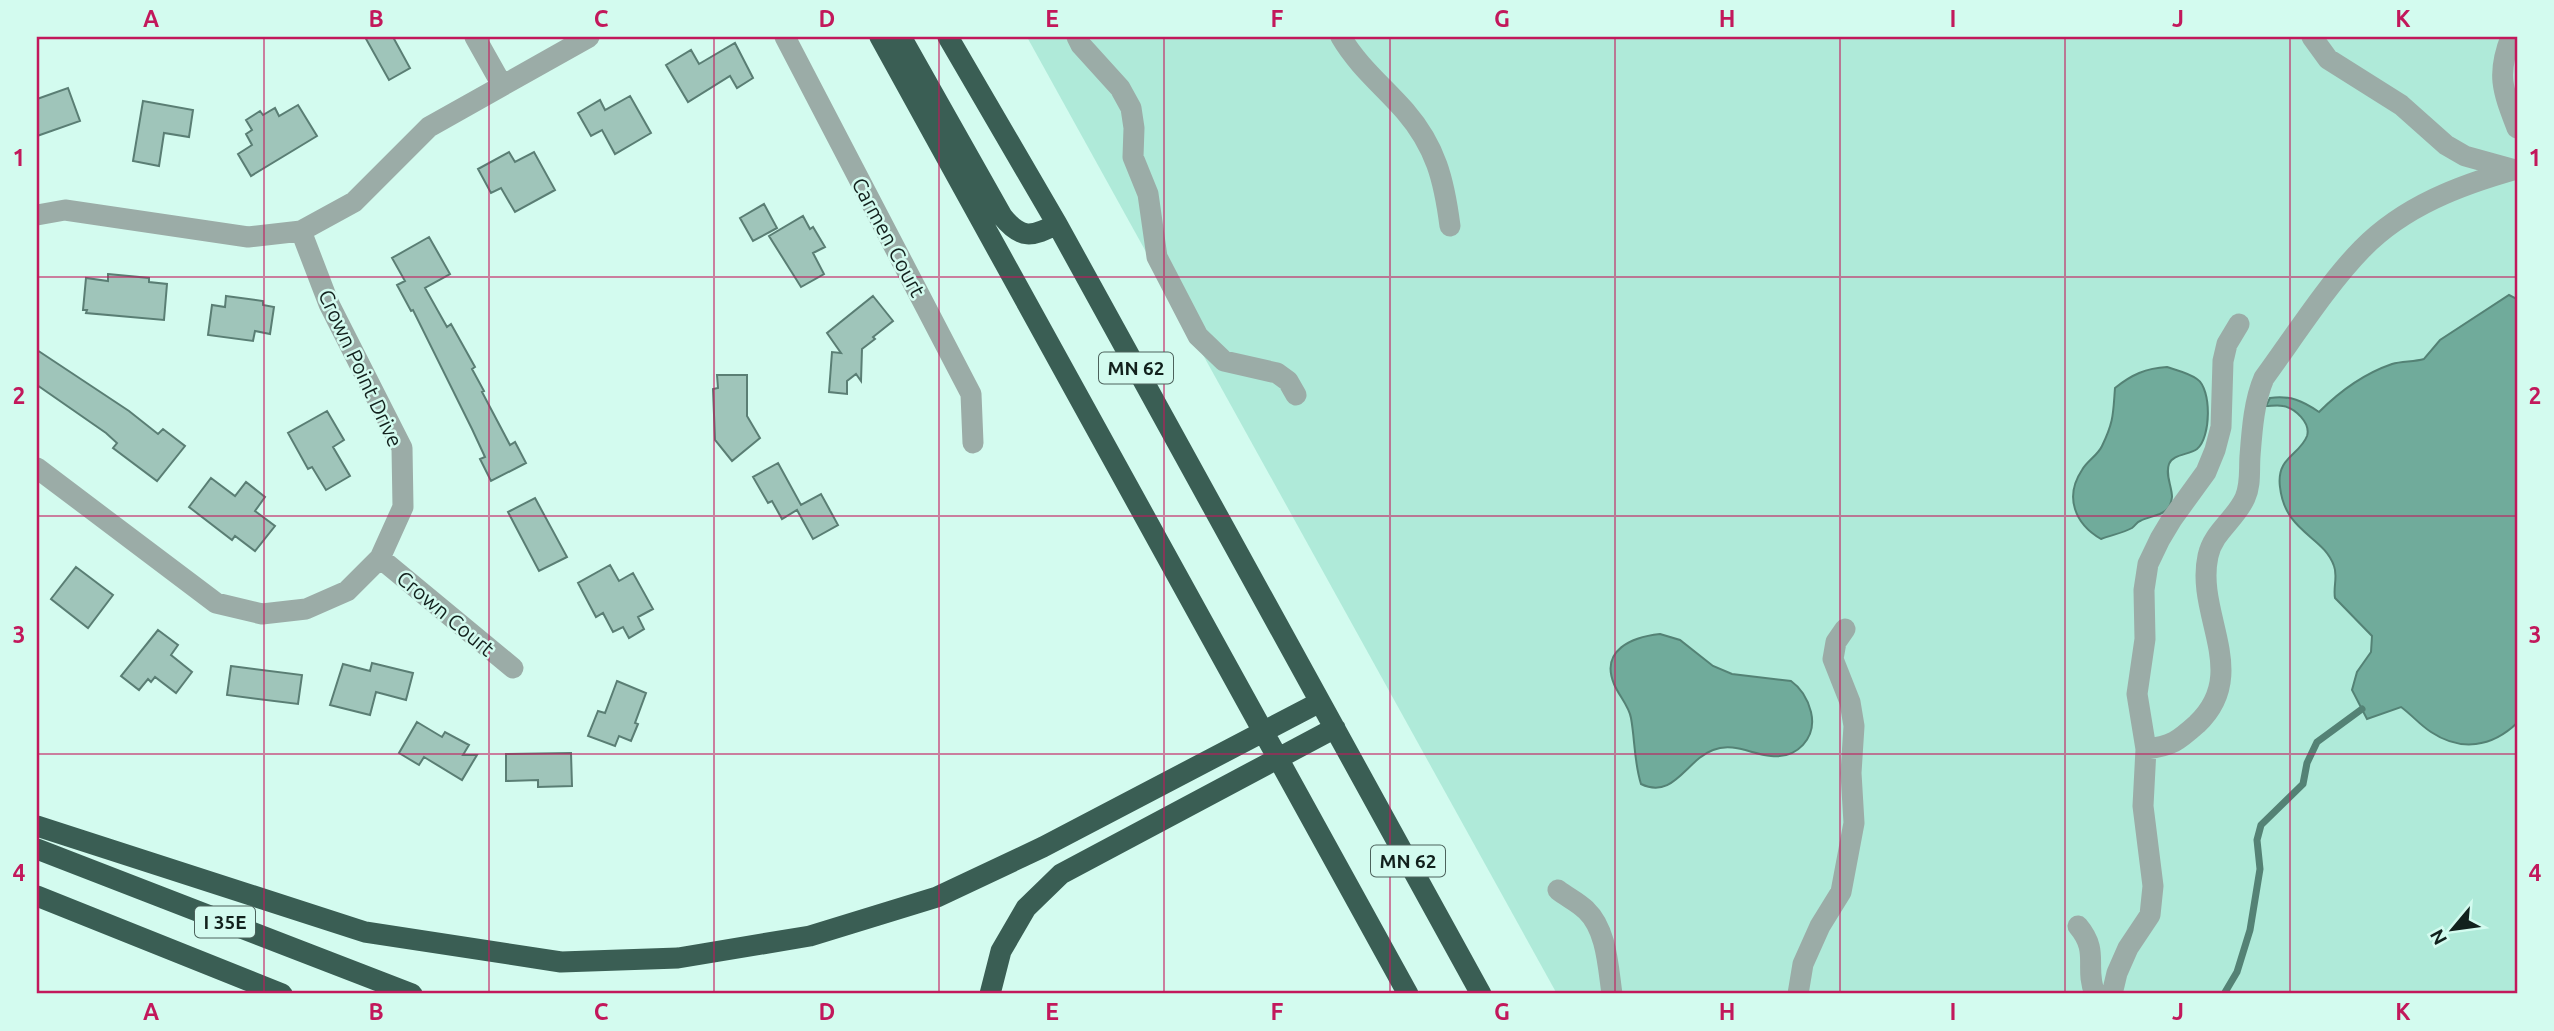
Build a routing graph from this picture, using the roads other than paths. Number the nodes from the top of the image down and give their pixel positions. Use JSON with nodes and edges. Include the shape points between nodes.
{"nodes":[{"id":1,"x":475,"y":37,"type":"edge"},
{"id":2,"x":589,"y":37,"type":"edge"},
{"id":3,"x":785,"y":37,"type":"edge"},
{"id":4,"x":880,"y":37,"type":"edge"},
{"id":5,"x":901,"y":37,"type":"edge"},
{"id":6,"x":948,"y":37,"type":"edge"},
{"id":7,"x":1077,"y":37,"type":"edge"},
{"id":8,"x":1341,"y":37,"type":"edge"},
{"id":9,"x":2312,"y":37,"type":"edge"},
{"id":10,"x":2511,"y":37,"type":"edge"},
{"id":11,"x":502,"y":85,"type":"junction"},
{"id":12,"x":2517,"y":128,"type":"edge"},
{"id":13,"x":2515,"y":169,"type":"edge"},
{"id":14,"x":37,"y":215,"type":"edge"},
{"id":15,"x":1057,"y":223,"type":"junction"},
{"id":16,"x":1450,"y":226,"type":"dead end"},
{"id":17,"x":302,"y":231,"type":"junction"},
{"id":18,"x":2239,"y":324,"type":"dead end"},
{"id":19,"x":1296,"y":396,"type":"dead end"},
{"id":20,"x":973,"y":443,"type":"dead end"},
{"id":21,"x":37,"y":468,"type":"edge"},
{"id":22,"x":380,"y":558,"type":"junction"},
{"id":23,"x":1845,"y":629,"type":"dead end"},
{"id":24,"x":513,"y":668,"type":"dead end"},
{"id":25,"x":1320,"y":702,"type":"junction"},
{"id":26,"x":1335,"y":728,"type":"junction"},
{"id":27,"x":1264,"y":732,"type":"junction"},
{"id":28,"x":2146,"y":749,"type":"junction"},
{"id":29,"x":1279,"y":759,"type":"junction"},
{"id":30,"x":37,"y":826,"type":"edge"},
{"id":31,"x":37,"y":849,"type":"edge"},
{"id":32,"x":1558,"y":890,"type":"dead end"},
{"id":33,"x":37,"y":896,"type":"edge"},
{"id":34,"x":2078,"y":926,"type":"dead end"},
{"id":35,"x":282,"y":994,"type":"edge"},
{"id":36,"x":412,"y":994,"type":"edge"},
{"id":37,"x":990,"y":994,"type":"edge"},
{"id":38,"x":1408,"y":994,"type":"edge"},
{"id":39,"x":1481,"y":994,"type":"edge"},
{"id":40,"x":1612,"y":994,"type":"edge"},
{"id":41,"x":1798,"y":994,"type":"edge"},
{"id":42,"x":2095,"y":994,"type":"edge"},
{"id":43,"x":2112,"y":994,"type":"edge"}],
"edges":[{"from":1,"to":11,"type":"street"},
{"from":2,"to":11,"type":"street"},
{"from":3,"to":20,"type":"street","name":"Carmen Court","via":[[971,394]]},
{"from":4,"to":27,"type":"highway","number":"MN 62"},
{"from":5,"to":15,"type":"highway","via":[[1002,216],[1026,234]]},
{"from":6,"to":15,"type":"highway","number":"MN 62"},
{"from":7,"to":19,"type":"street","via":[[1132,108],[1133,157],[1148,194],[1157,257],[1198,336],[1224,362],[1277,373]]},
{"from":8,"to":16,"type":"street","via":[[1427,141],[1445,188]]},
{"from":9,"to":13,"type":"street","via":[[2328,59],[2401,105],[2446,145],[2465,156]]},
{"from":10,"to":12,"type":"street","via":[[2502,60],[2503,91]]},
{"from":11,"to":17,"type":"street","via":[[429,127],[354,202]]},
{"from":13,"to":28,"type":"street","via":[[2451,190],[2384,230],[2346,268],[2264,378],[2258,392],[2245,500],[2213,540],[2207,557],[2207,590],[2222,678],[2217,695],[2205,716],[2179,740]]},
{"from":14,"to":17,"type":"street","via":[[65,210],[248,237]]},
{"from":15,"to":25,"type":"highway","number":"MN 62"},
{"from":17,"to":22,"type":"street","name":"Crown Point Drive","via":[[329,304],[402,448],[402,507]]},
{"from":18,"to":28,"type":"street","via":[[2223,361],[2221,427],[2215,450],[2148,564],[2137,694]]},
{"from":21,"to":22,"type":"street","name":"Crown Point Drive","via":[[216,603],[262,614],[306,609],[347,591]]},
{"from":22,"to":24,"type":"street","name":"Crown Court"},
{"from":23,"to":41,"type":"street","via":[[1836,642],[1833,659],[1854,726],[1854,823],[1841,892],[1803,964]]},
{"from":25,"to":26,"type":"highway","number":"MN 62"},
{"from":25,"to":27,"type":"highway"},
{"from":26,"to":29,"type":"highway"},
{"from":26,"to":39,"type":"highway","number":"MN 62"},
{"from":27,"to":29,"type":"highway","number":"MN 62"},
{"from":27,"to":30,"type":"highway","via":[[937,897],[810,936],[678,958],[561,962],[365,932]]},
{"from":28,"to":43,"type":"street","via":[[2143,806],[2153,886],[2150,915],[2128,948]]},
{"from":29,"to":37,"type":"highway","via":[[1060,874],[1026,908],[1001,951]]},
{"from":29,"to":38,"type":"highway","number":"MN 62"},
{"from":31,"to":36,"type":"highway","number":"I 35E"},
{"from":32,"to":40,"type":"street","via":[[1596,922]]},
{"from":33,"to":35,"type":"highway","number":"I 35E"},
{"from":34,"to":42,"type":"street","via":[[2092,952],[2090,974]]}]}
